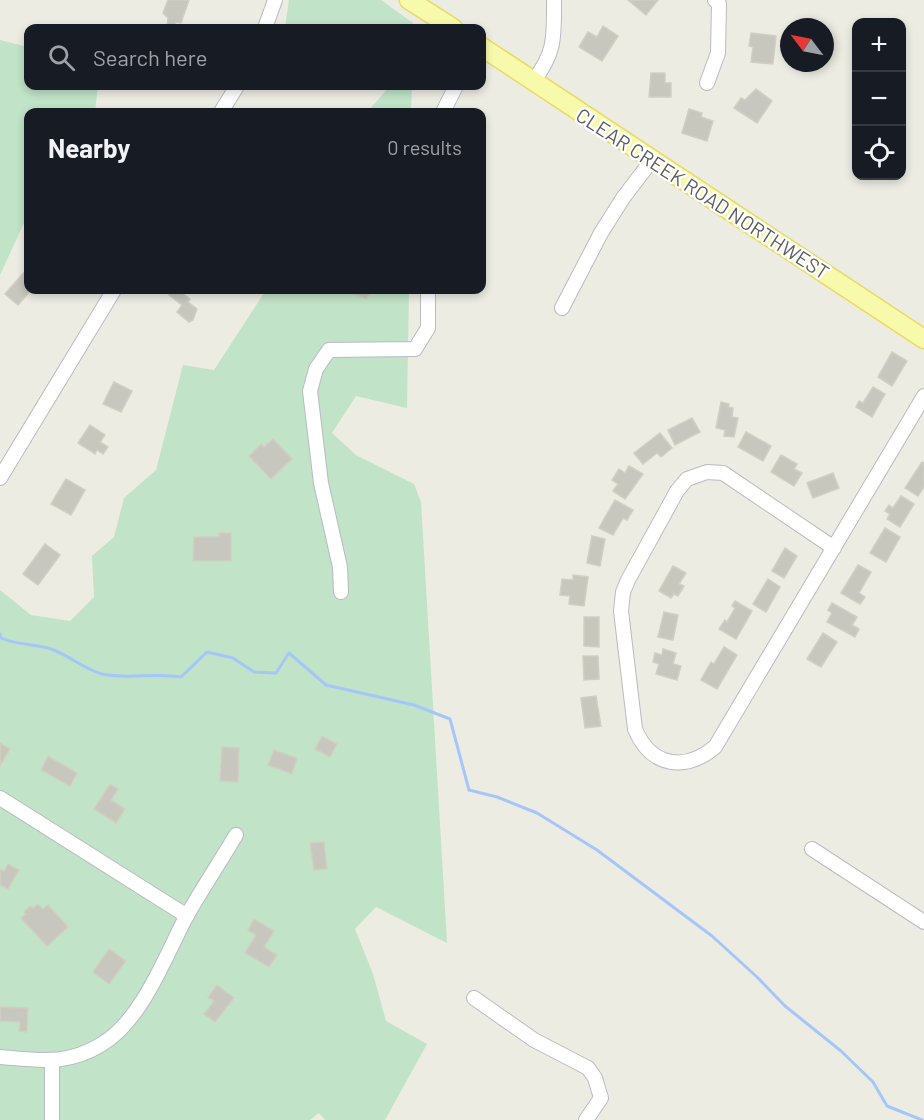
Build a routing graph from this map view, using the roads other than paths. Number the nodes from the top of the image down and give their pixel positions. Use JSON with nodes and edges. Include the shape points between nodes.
{"nodes":[{"id":1,"x":275,"y":0,"type":"edge"},
{"id":2,"x":409,"y":0,"type":"edge"},
{"id":3,"x":554,"y":0,"type":"edge"},
{"id":4,"x":716,"y":0,"type":"edge"},
{"id":5,"x":266,"y":24,"type":"edge"},
{"id":6,"x":447,"y":24,"type":"edge"},
{"id":7,"x":486,"y":50,"type":"edge"},
{"id":8,"x":533,"y":81,"type":"junction"},
{"id":9,"x":707,"y":83,"type":"dead end"},
{"id":10,"x":235,"y":90,"type":"edge"},
{"id":11,"x":454,"y":90,"type":"edge"},
{"id":12,"x":223,"y":108,"type":"edge"},
{"id":13,"x":444,"y":108,"type":"edge"},
{"id":14,"x":652,"y":160,"type":"junction"},
{"id":15,"x":112,"y":294,"type":"edge"},
{"id":16,"x":428,"y":294,"type":"edge"},
{"id":17,"x":562,"y":308,"type":"dead end"},
{"id":18,"x":924,"y":339,"type":"edge"},
{"id":19,"x":924,"y":396,"type":"edge"},
{"id":20,"x":0,"y":478,"type":"edge"},
{"id":21,"x":834,"y":548,"type":"junction"},
{"id":22,"x":341,"y":592,"type":"dead end"},
{"id":23,"x":0,"y":798,"type":"edge"},
{"id":24,"x":236,"y":835,"type":"dead end"},
{"id":25,"x":812,"y":849,"type":"dead end"},
{"id":26,"x":187,"y":916,"type":"junction"},
{"id":27,"x":924,"y":922,"type":"edge"},
{"id":28,"x":474,"y":998,"type":"dead end"},
{"id":29,"x":0,"y":1057,"type":"edge"},
{"id":30,"x":52,"y":1061,"type":"junction"},
{"id":31,"x":52,"y":1120,"type":"edge"},
{"id":32,"x":586,"y":1120,"type":"edge"}],
"edges":[{"from":1,"to":5,"type":"street"},
{"from":2,"to":6,"type":"main road"},
{"from":3,"to":8,"type":"street","via":[[550,56]]},
{"from":4,"to":9,"type":"street","via":[[718,52]]},
{"from":7,"to":8,"type":"main road","name":"CLEAR CREEK ROAD NORTHWEST"},
{"from":8,"to":14,"type":"main road","name":"CLEAR CREEK ROAD NORTHWEST"},
{"from":10,"to":12,"type":"street"},
{"from":11,"to":13,"type":"street"},
{"from":14,"to":17,"type":"street","via":[[622,198]]},
{"from":14,"to":18,"type":"main road","name":"CLEAR CREEK ROAD NORTHWEST"},
{"from":15,"to":20,"type":"street"},
{"from":16,"to":22,"type":"street","via":[[428,328],[415,349],[329,350],[316,369],[310,391],[321,483],[340,567]]},
{"from":19,"to":21,"type":"street"},
{"from":21,"to":21,"type":"street","via":[[723,473],[707,472],[687,479],[669,504],[623,592],[621,611],[635,729],[647,750],[671,763],[684,763],[702,758],[715,747]]},
{"from":23,"to":26,"type":"street"},
{"from":24,"to":26,"type":"street"},
{"from":25,"to":27,"type":"street"},
{"from":26,"to":30,"type":"street","via":[[141,1004],[121,1028],[102,1044]]},
{"from":28,"to":32,"type":"street","via":[[534,1040],[591,1071],[601,1098]]},
{"from":29,"to":30,"type":"street"},
{"from":30,"to":31,"type":"street"}]}
